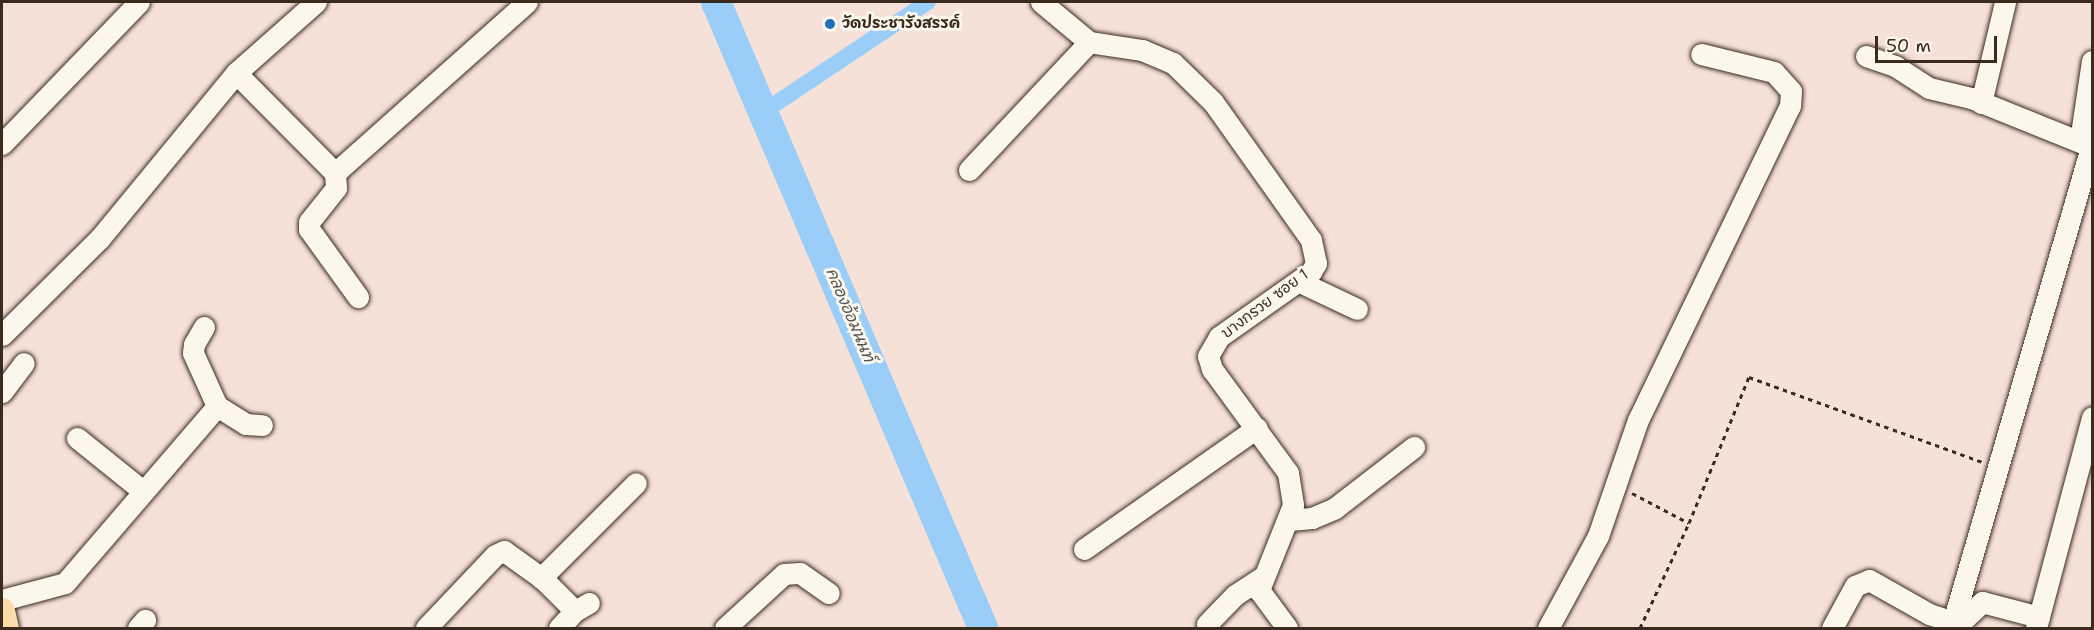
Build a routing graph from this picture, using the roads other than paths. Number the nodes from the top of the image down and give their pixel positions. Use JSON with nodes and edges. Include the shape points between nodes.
{"nodes":[{"id":1,"x":139,"y":2,"type":"edge"},
{"id":2,"x":316,"y":2,"type":"edge"},
{"id":3,"x":527,"y":2,"type":"edge"},
{"id":4,"x":1041,"y":2,"type":"edge"},
{"id":5,"x":2005,"y":2,"type":"edge"},
{"id":6,"x":1089,"y":42,"type":"junction"},
{"id":7,"x":1701,"y":54,"type":"dead end"},
{"id":8,"x":1866,"y":56,"type":"dead end"},
{"id":9,"x":2092,"y":61,"type":"edge"},
{"id":10,"x":236,"y":72,"type":"junction"},
{"id":11,"x":1981,"y":103,"type":"junction"},
{"id":12,"x":2,"y":144,"type":"edge"},
{"id":13,"x":2088,"y":154,"type":"edge"},
{"id":14,"x":969,"y":170,"type":"dead end"},
{"id":15,"x":335,"y":173,"type":"junction"},
{"id":16,"x":1300,"y":282,"type":"junction"},
{"id":17,"x":358,"y":297,"type":"dead end"},
{"id":18,"x":1357,"y":309,"type":"dead end"},
{"id":19,"x":204,"y":327,"type":"dead end"},
{"id":20,"x":2,"y":334,"type":"edge"},
{"id":21,"x":24,"y":363,"type":"dead end"},
{"id":22,"x":2,"y":392,"type":"edge"},
{"id":23,"x":217,"y":406,"type":"junction"},
{"id":24,"x":2092,"y":417,"type":"edge"},
{"id":25,"x":262,"y":425,"type":"dead end"},
{"id":26,"x":1257,"y":428,"type":"junction"},
{"id":27,"x":77,"y":438,"type":"dead end"},
{"id":28,"x":1414,"y":447,"type":"dead end"},
{"id":29,"x":636,"y":483,"type":"dead end"},
{"id":30,"x":143,"y":491,"type":"junction"},
{"id":31,"x":1289,"y":520,"type":"junction"},
{"id":32,"x":1084,"y":549,"type":"dead end"},
{"id":33,"x":541,"y":578,"type":"junction"},
{"id":34,"x":1261,"y":578,"type":"junction"},
{"id":35,"x":829,"y":593,"type":"dead end"},
{"id":36,"x":2,"y":600,"type":"edge"},
{"id":37,"x":2,"y":611,"type":"edge"},
{"id":38,"x":1953,"y":622,"type":"junction"},
{"id":39,"x":2038,"y":623,"type":"edge"},
{"id":40,"x":1208,"y":624,"type":"dead end"},
{"id":41,"x":6,"y":628,"type":"edge"},
{"id":42,"x":426,"y":628,"type":"edge"},
{"id":43,"x":559,"y":628,"type":"edge"},
{"id":44,"x":725,"y":628,"type":"edge"},
{"id":45,"x":1287,"y":628,"type":"edge"},
{"id":46,"x":1548,"y":628,"type":"edge"},
{"id":47,"x":1832,"y":628,"type":"edge"}],
"edges":[{"from":1,"to":12,"type":"street"},
{"from":2,"to":10,"type":"street"},
{"from":3,"to":15,"type":"street"},
{"from":4,"to":6,"type":"street","name":"บางกรวย ซอย 1"},
{"from":5,"to":11,"type":"street"},
{"from":6,"to":14,"type":"street"},
{"from":6,"to":16,"type":"street","name":"บางกรวย ซอย 1","via":[[1160,55],[1213,102],[1311,240],[1316,263]]},
{"from":7,"to":46,"type":"street","via":[[1774,72],[1791,91],[1790,106],[1638,420],[1598,536]]},
{"from":8,"to":11,"type":"street","via":[[1895,66],[1929,88]]},
{"from":9,"to":13,"type":"street"},
{"from":10,"to":15,"type":"street"},
{"from":10,"to":20,"type":"street","via":[[100,238]]},
{"from":11,"to":13,"type":"street"},
{"from":13,"to":38,"type":"street"},
{"from":15,"to":17,"type":"street","via":[[336,188],[309,222],[309,229]]},
{"from":16,"to":18,"type":"street"},
{"from":16,"to":26,"type":"street","name":"บางกรวย ซอย 1","via":[[1219,337],[1208,356],[1212,369]]},
{"from":19,"to":23,"type":"street","via":[[193,353]]},
{"from":21,"to":22,"type":"street"},
{"from":23,"to":25,"type":"street","via":[[246,424]]},
{"from":23,"to":30,"type":"street"},
{"from":24,"to":39,"type":"street"},
{"from":26,"to":31,"type":"street","name":"บางกรวย ซอย 1","via":[[1288,473],[1293,505]]},
{"from":26,"to":32,"type":"street"},
{"from":27,"to":30,"type":"street"},
{"from":28,"to":31,"type":"street","via":[[1335,508],[1312,518]]},
{"from":29,"to":33,"type":"street"},
{"from":30,"to":36,"type":"street","via":[[65,583]]},
{"from":31,"to":34,"type":"street","name":"บางกรวย ซอย 1"},
{"from":33,"to":42,"type":"street","via":[[504,551],[495,555]]},
{"from":33,"to":43,"type":"street","via":[[582,607]]},
{"from":34,"to":40,"type":"street","via":[[1235,595]]},
{"from":34,"to":45,"type":"street","via":[[1262,599]]},
{"from":35,"to":44,"type":"street","via":[[800,573],[783,574]]},
{"from":37,"to":41,"type":"main road"},
{"from":38,"to":39,"type":"street","via":[[1964,619],[1982,602]]},
{"from":38,"to":47,"type":"street","via":[[1929,614],[1869,580],[1855,586]]}]}
